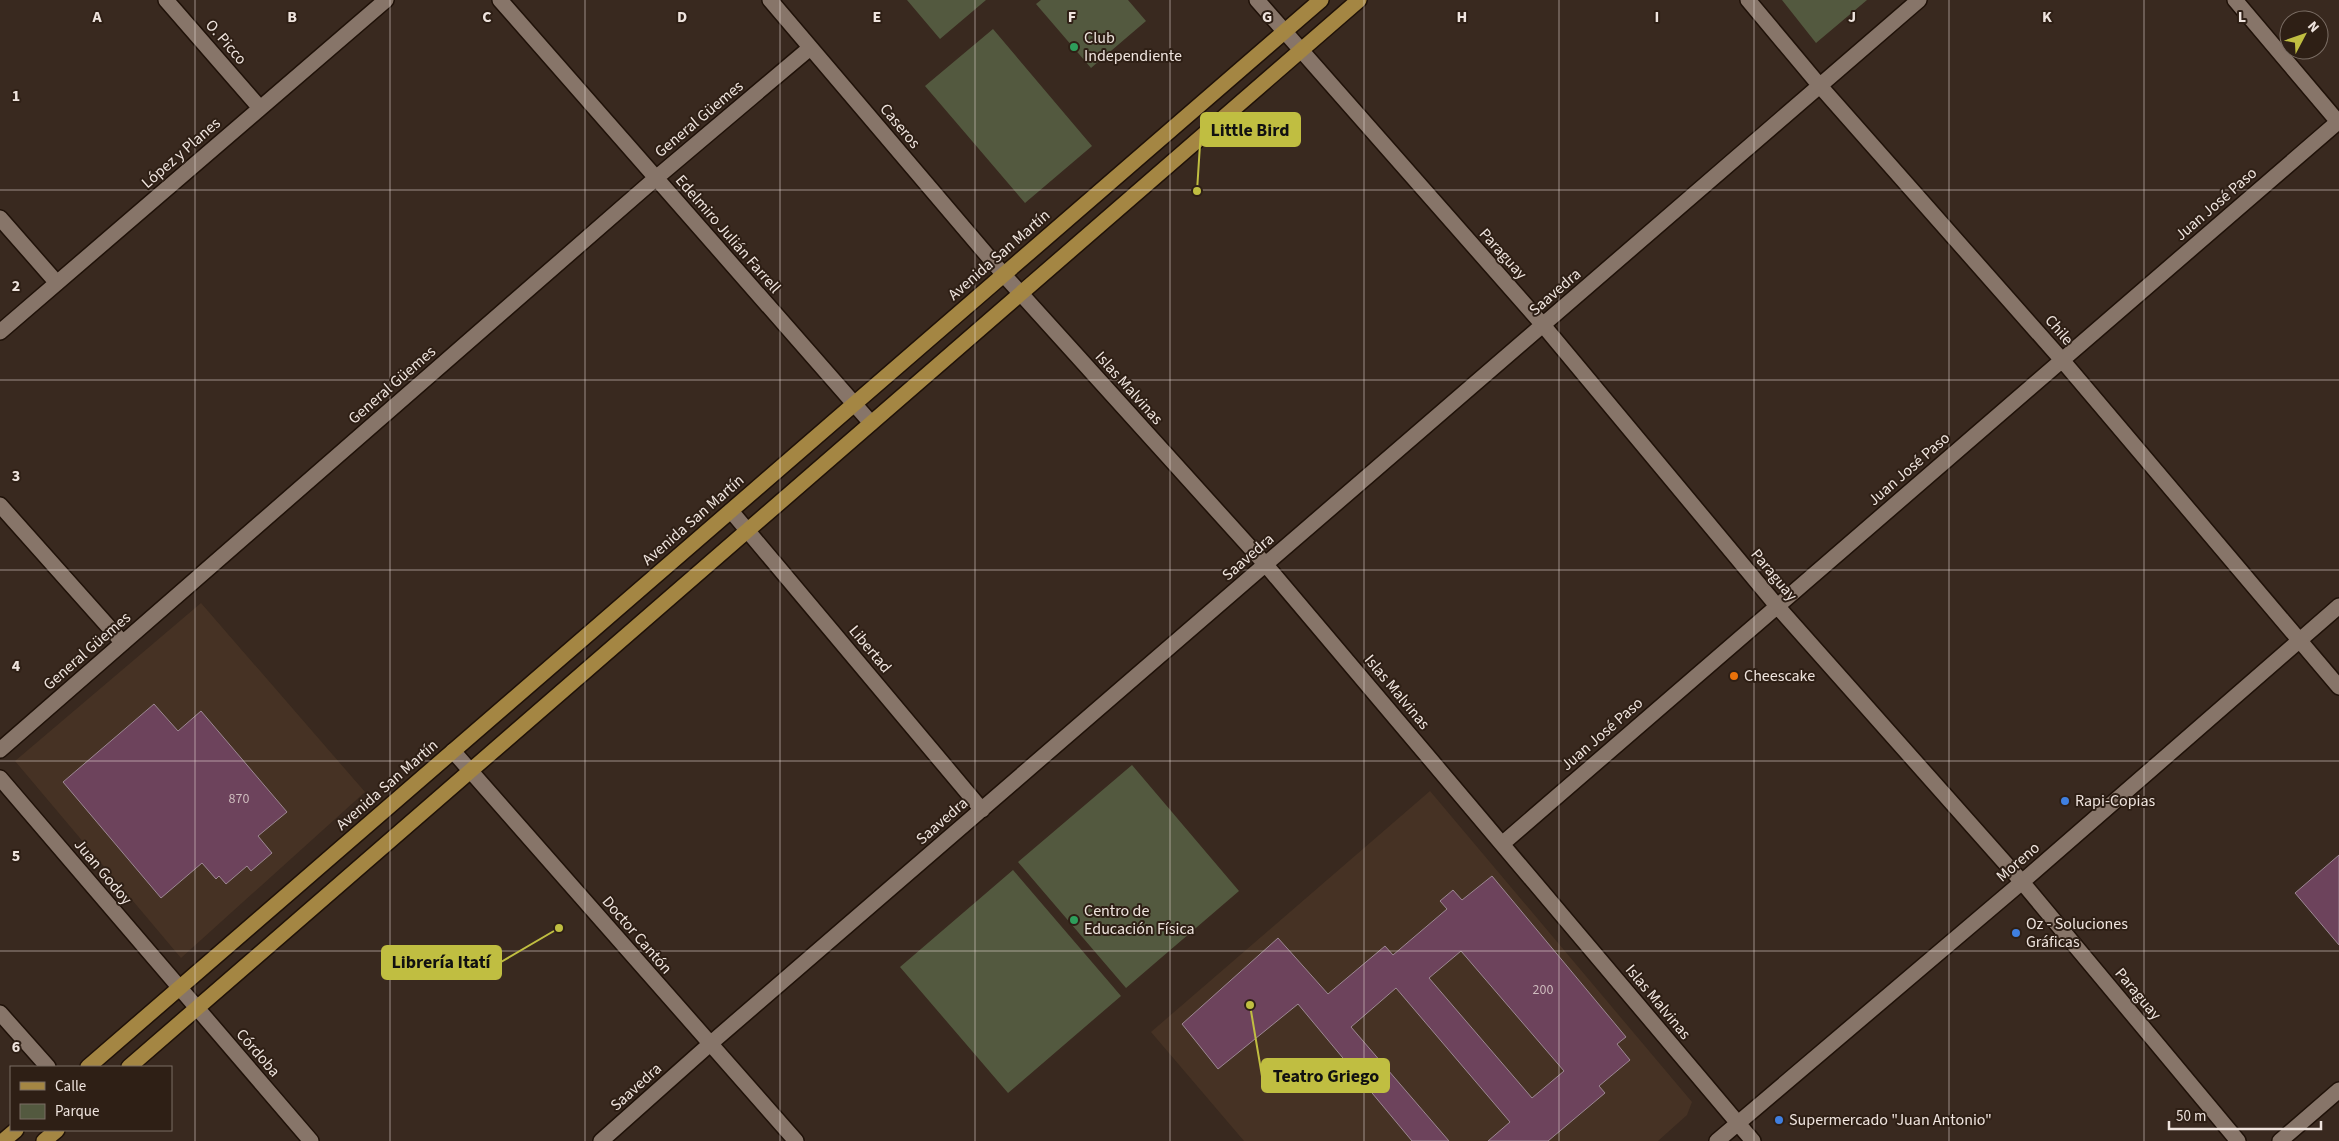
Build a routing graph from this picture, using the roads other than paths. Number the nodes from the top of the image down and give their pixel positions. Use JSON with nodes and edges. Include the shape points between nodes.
{"nodes":[{"id":1,"x":166,"y":0,"type":"edge"},
{"id":2,"x":386,"y":0,"type":"edge"},
{"id":3,"x":500,"y":0,"type":"edge"},
{"id":4,"x":770,"y":0,"type":"edge"},
{"id":5,"x":1257,"y":0,"type":"edge"},
{"id":6,"x":1321,"y":0,"type":"edge"},
{"id":7,"x":1359,"y":0,"type":"edge"},
{"id":8,"x":1748,"y":0,"type":"edge"},
{"id":9,"x":1920,"y":0,"type":"edge"},
{"id":10,"x":2235,"y":0,"type":"edge"},
{"id":11,"x":1284,"y":32,"type":"junction"},
{"id":12,"x":810,"y":48,"type":"junction"},
{"id":13,"x":1300,"y":51,"type":"junction"},
{"id":14,"x":1820,"y":86,"type":"junction"},
{"id":15,"x":260,"y":108,"type":"junction"},
{"id":16,"x":2339,"y":122,"type":"edge"},
{"id":17,"x":656,"y":178,"type":"junction"},
{"id":18,"x":0,"y":218,"type":"edge"},
{"id":19,"x":1004,"y":275,"type":"junction"},
{"id":20,"x":57,"y":283,"type":"junction"},
{"id":21,"x":1020,"y":293,"type":"junction"},
{"id":22,"x":1543,"y":325,"type":"junction"},
{"id":23,"x":0,"y":332,"type":"edge"},
{"id":24,"x":2062,"y":360,"type":"junction"},
{"id":25,"x":854,"y":404,"type":"junction"},
{"id":26,"x":871,"y":423,"type":"junction"},
{"id":27,"x":0,"y":505,"type":"edge"},
{"id":28,"x":731,"y":511,"type":"junction"},
{"id":29,"x":747,"y":530,"type":"junction"},
{"id":30,"x":1266,"y":565,"type":"junction"},
{"id":31,"x":1777,"y":606,"type":"junction"},
{"id":32,"x":2339,"y":606,"type":"edge"},
{"id":33,"x":2298,"y":641,"type":"junction"},
{"id":34,"x":124,"y":642,"type":"junction"},
{"id":35,"x":2339,"y":687,"type":"edge"},
{"id":36,"x":0,"y":750,"type":"edge"},
{"id":37,"x":454,"y":751,"type":"junction"},
{"id":38,"x":470,"y":770,"type":"junction"},
{"id":39,"x":0,"y":778,"type":"edge"},
{"id":40,"x":982,"y":810,"type":"junction"},
{"id":41,"x":1502,"y":844,"type":"junction"},
{"id":42,"x":2022,"y":882,"type":"junction"},
{"id":43,"x":179,"y":989,"type":"junction"},
{"id":44,"x":197,"y":1009,"type":"junction"},
{"id":45,"x":0,"y":1013,"type":"edge"},
{"id":46,"x":710,"y":1044,"type":"junction"},
{"id":47,"x":47,"y":1066,"type":"edge"},
{"id":48,"x":89,"y":1066,"type":"edge"},
{"id":49,"x":131,"y":1066,"type":"edge"},
{"id":50,"x":2339,"y":1090,"type":"edge"},
{"id":51,"x":1738,"y":1124,"type":"junction"},
{"id":52,"x":15,"y":1131,"type":"edge"},
{"id":53,"x":56,"y":1131,"type":"edge"},
{"id":54,"x":3,"y":1141,"type":"edge"},
{"id":55,"x":44,"y":1141,"type":"edge"},
{"id":56,"x":311,"y":1141,"type":"edge"},
{"id":57,"x":601,"y":1141,"type":"edge"},
{"id":58,"x":796,"y":1141,"type":"edge"},
{"id":59,"x":1716,"y":1141,"type":"edge"},
{"id":60,"x":1753,"y":1141,"type":"edge"},
{"id":61,"x":2238,"y":1141,"type":"edge"},
{"id":62,"x":2280,"y":1141,"type":"edge"}],
"edges":[{"from":1,"to":15,"type":"street","name":"O. Picco"},
{"from":2,"to":15,"type":"street","name":"López y Planes"},
{"from":3,"to":17,"type":"street","name":"Edelmiro Julián Farrell"},
{"from":4,"to":12,"type":"street","name":"Caseros"},
{"from":5,"to":11,"type":"street","name":"Paraguay"},
{"from":6,"to":11,"type":"main road","name":"Avenida San Martín"},
{"from":7,"to":13,"type":"main road"},
{"from":8,"to":14,"type":"street","name":"Chile"},
{"from":9,"to":14,"type":"street","name":"Saavedra"},
{"from":10,"to":16,"type":"street"},
{"from":11,"to":13,"type":"street","name":"Paraguay"},
{"from":11,"to":19,"type":"main road","name":"Avenida San Martín"},
{"from":12,"to":17,"type":"street","name":"General Güemes"},
{"from":12,"to":19,"type":"street","name":"Caseros"},
{"from":13,"to":21,"type":"main road"},
{"from":13,"to":22,"type":"street","name":"Paraguay"},
{"from":14,"to":22,"type":"street","name":"Saavedra"},
{"from":14,"to":24,"type":"street","name":"Chile"},
{"from":15,"to":20,"type":"street","name":"López y Planes"},
{"from":16,"to":24,"type":"street","name":"Juan José Paso"},
{"from":17,"to":25,"type":"street","name":"Edelmiro Julián Farrell"},
{"from":17,"to":34,"type":"street","name":"General Güemes"},
{"from":18,"to":20,"type":"street"},
{"from":19,"to":21,"type":"street","name":"Islas Malvinas"},
{"from":19,"to":25,"type":"main road","name":"Avenida San Martín"},
{"from":20,"to":23,"type":"street","name":"López y Planes"},
{"from":21,"to":26,"type":"main road"},
{"from":21,"to":30,"type":"street","name":"Islas Malvinas"},
{"from":22,"to":30,"type":"street","name":"Saavedra"},
{"from":22,"to":31,"type":"street","name":"Paraguay"},
{"from":24,"to":31,"type":"street","name":"Juan José Paso"},
{"from":24,"to":33,"type":"street","name":"Chile"},
{"from":25,"to":26,"type":"street","name":"Edelmiro Julián Farrell"},
{"from":25,"to":28,"type":"main road","name":"Avenida San Martín"},
{"from":26,"to":29,"type":"main road"},
{"from":27,"to":34,"type":"street"},
{"from":28,"to":29,"type":"street","name":"Libertad"},
{"from":28,"to":37,"type":"main road","name":"Avenida San Martín"},
{"from":29,"to":38,"type":"main road"},
{"from":29,"to":40,"type":"street","name":"Libertad"},
{"from":30,"to":40,"type":"street","name":"Saavedra"},
{"from":30,"to":41,"type":"street","name":"Islas Malvinas"},
{"from":31,"to":41,"type":"street","name":"Juan José Paso"},
{"from":31,"to":42,"type":"street","name":"Paraguay"},
{"from":32,"to":33,"type":"street","name":"Moreno"},
{"from":33,"to":35,"type":"street","name":"Chile"},
{"from":33,"to":42,"type":"street","name":"Moreno"},
{"from":34,"to":36,"type":"street","name":"General Güemes"},
{"from":37,"to":38,"type":"street","name":"Doctor Cantón"},
{"from":37,"to":43,"type":"main road","name":"Avenida San Martín"},
{"from":38,"to":44,"type":"main road"},
{"from":38,"to":46,"type":"street","name":"Doctor Cantón"},
{"from":39,"to":43,"type":"street","name":"Juan Godoy"},
{"from":40,"to":46,"type":"street","name":"Saavedra"},
{"from":41,"to":51,"type":"street","name":"Islas Malvinas"},
{"from":42,"to":51,"type":"street","name":"Moreno"},
{"from":42,"to":61,"type":"street","name":"Paraguay"},
{"from":43,"to":44,"type":"street","name":"Córdoba"},
{"from":43,"to":48,"type":"main road","name":"Avenida San Martín"},
{"from":44,"to":49,"type":"main road"},
{"from":44,"to":56,"type":"street","name":"Córdoba"},
{"from":45,"to":47,"type":"street"},
{"from":46,"to":57,"type":"street","name":"Saavedra"},
{"from":46,"to":58,"type":"street","name":"Doctor Cantón"},
{"from":50,"to":62,"type":"street"},
{"from":51,"to":59,"type":"street","name":"Moreno"},
{"from":51,"to":60,"type":"street","name":"Islas Malvinas"},
{"from":52,"to":54,"type":"main road"},
{"from":53,"to":55,"type":"main road"}]}
